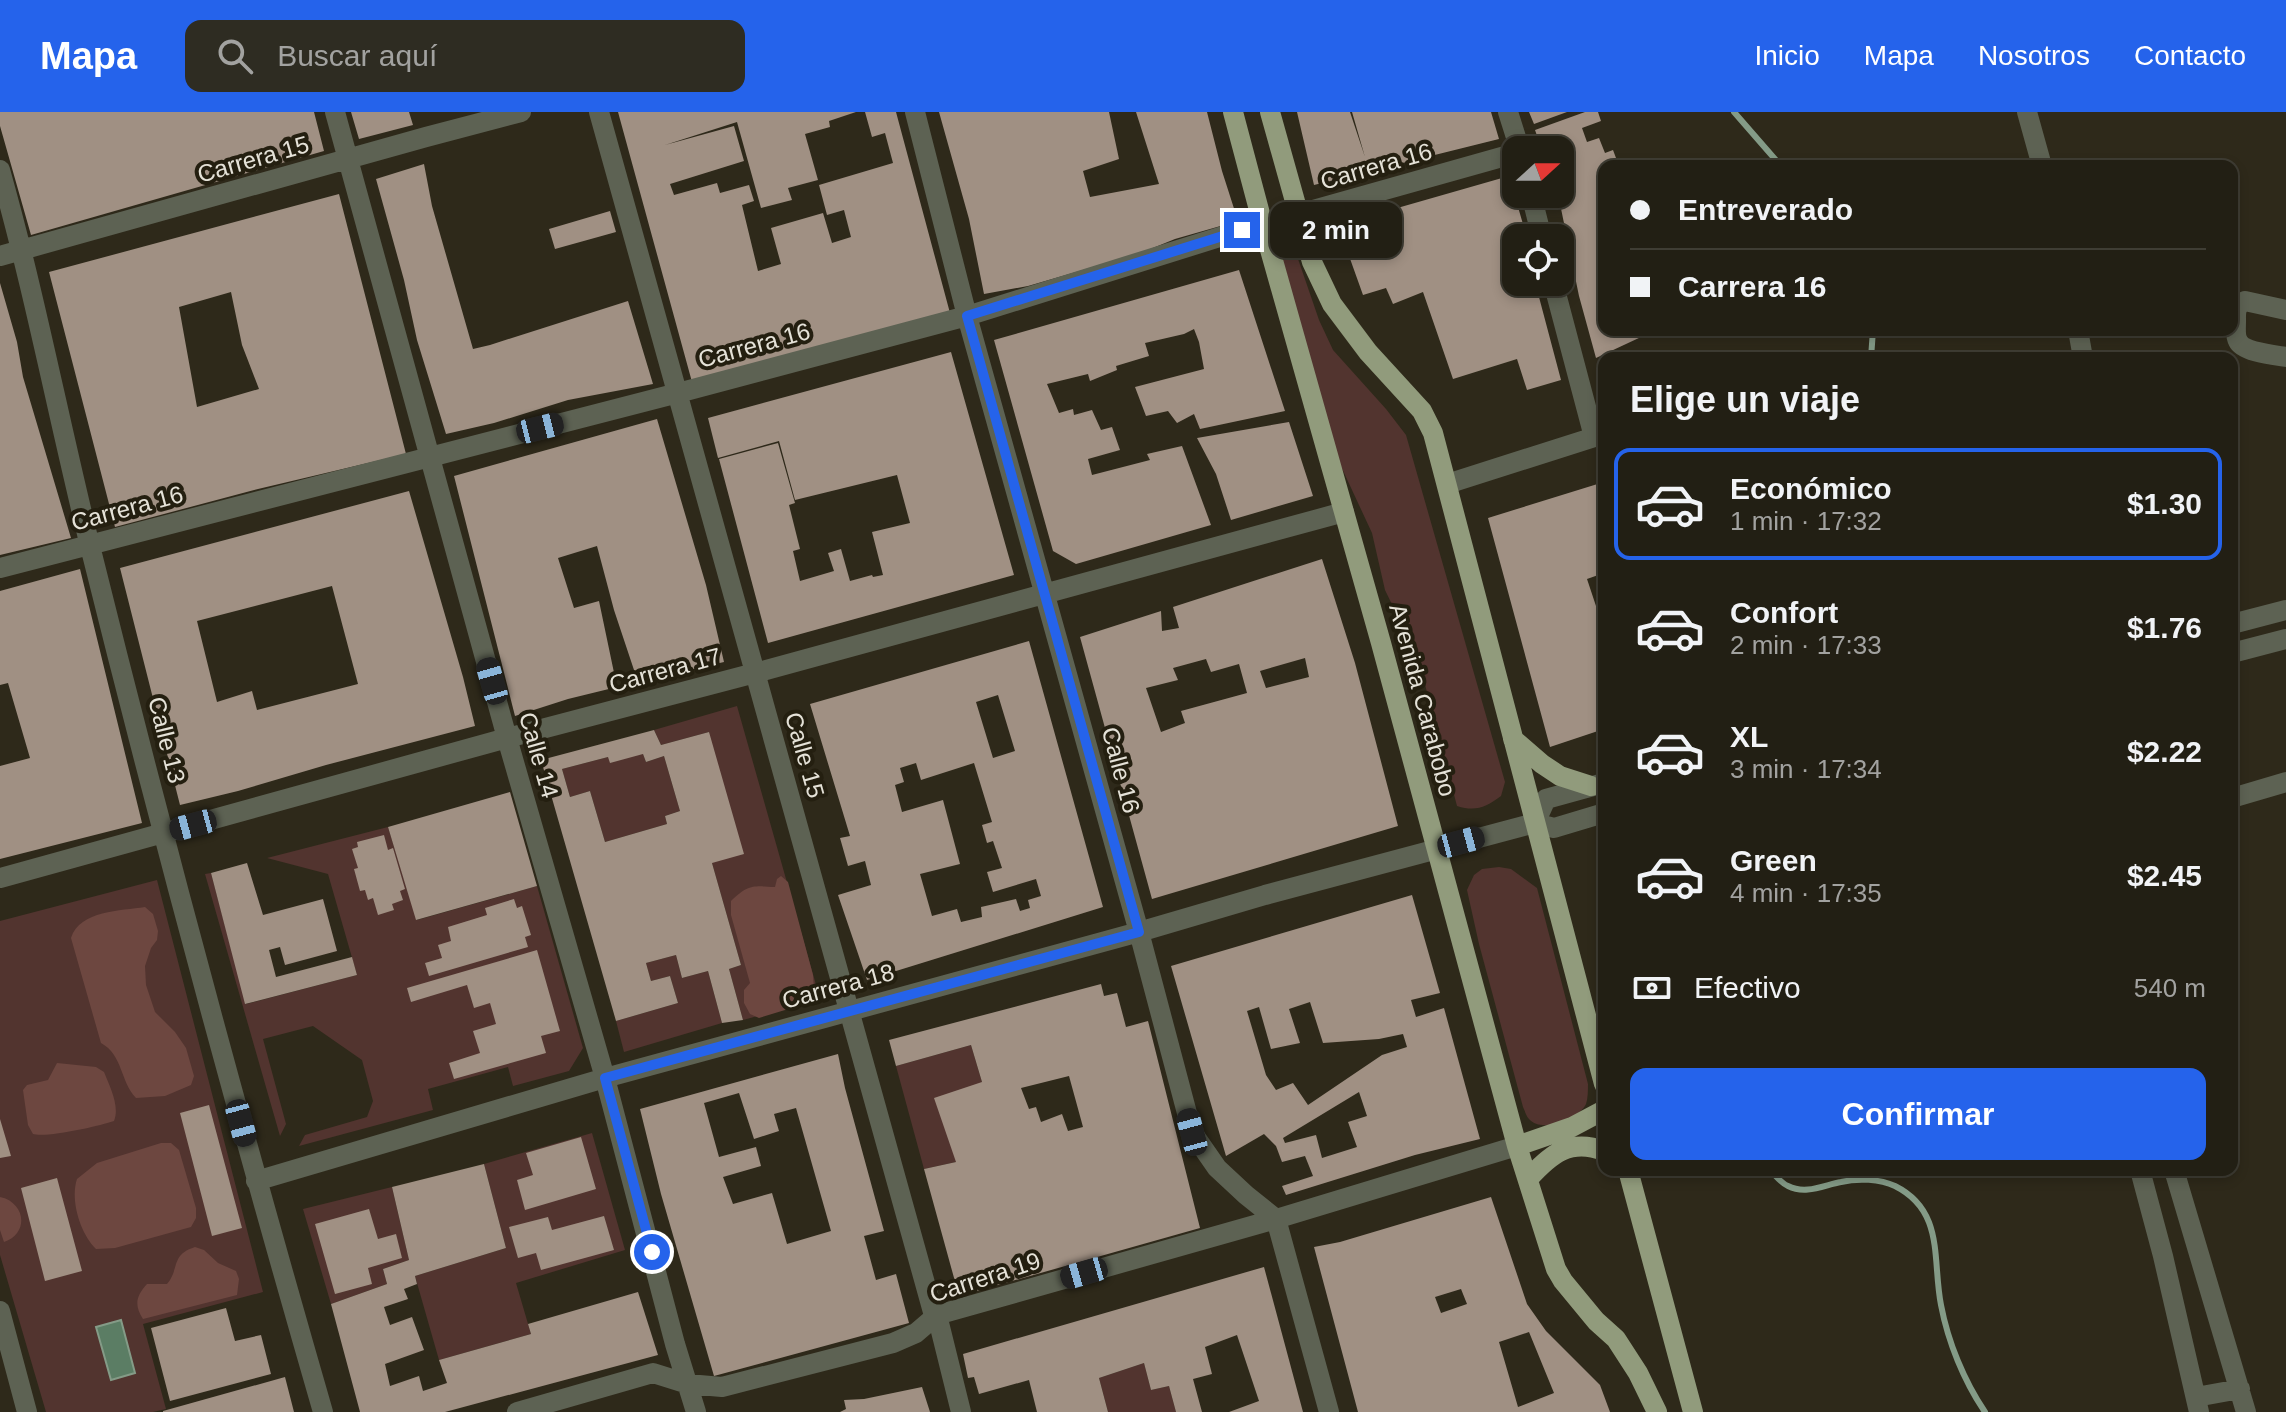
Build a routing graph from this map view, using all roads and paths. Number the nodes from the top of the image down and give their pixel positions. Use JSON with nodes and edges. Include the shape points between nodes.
{"nodes":[{"id":1,"x":335,"y":112,"type":"edge"},
{"id":2,"x":521,"y":112,"type":"edge"},
{"id":3,"x":599,"y":112,"type":"edge"},
{"id":4,"x":915,"y":112,"type":"edge"},
{"id":5,"x":1233,"y":112,"type":"edge"},
{"id":6,"x":1270,"y":112,"type":"edge"},
{"id":7,"x":1508,"y":112,"type":"edge"},
{"id":8,"x":2027,"y":112,"type":"edge"},
{"id":9,"x":1514,"y":136,"type":"edge"},
{"id":10,"x":1502,"y":156,"type":"edge"},
{"id":11,"x":347,"y":159,"type":"junction"},
{"id":12,"x":2040,"y":160,"type":"edge"},
{"id":13,"x":0,"y":170,"type":"edge"},
{"id":14,"x":1299,"y":215,"type":"junction"},
{"id":15,"x":1263,"y":225,"type":"junction"},
{"id":16,"x":23,"y":250,"type":"junction"},
{"id":17,"x":0,"y":256,"type":"edge"},
{"id":18,"x":1557,"y":296,"type":"edge"},
{"id":19,"x":2238,"y":308,"type":"edge"},
{"id":20,"x":2286,"y":310,"type":"edge"},
{"id":21,"x":967,"y":316,"type":"junction"},
{"id":22,"x":2237,"y":336,"type":"edge"},
{"id":23,"x":2286,"y":357,"type":"edge"},
{"id":24,"x":678,"y":393,"type":"junction"},
{"id":25,"x":1598,"y":433,"type":"edge"},
{"id":26,"x":1598,"y":436,"type":"edge"},
{"id":27,"x":429,"y":456,"type":"junction"},
{"id":28,"x":1447,"y":484,"type":"junction"},
{"id":29,"x":1344,"y":512,"type":"junction"},
{"id":30,"x":90,"y":545,"type":"junction"},
{"id":31,"x":0,"y":568,"type":"edge"},
{"id":32,"x":1045,"y":594,"type":"junction"},
{"id":33,"x":2286,"y":610,"type":"edge"},
{"id":34,"x":2238,"y":622,"type":"edge"},
{"id":35,"x":2286,"y":639,"type":"edge"},
{"id":36,"x":2238,"y":651,"type":"edge"},
{"id":37,"x":755,"y":673,"type":"junction"},
{"id":38,"x":507,"y":738,"type":"junction"},
{"id":39,"x":1513,"y":738,"type":"junction"},
{"id":40,"x":2286,"y":782,"type":"edge"},
{"id":41,"x":1597,"y":784,"type":"edge"},
{"id":42,"x":2238,"y":796,"type":"edge"},
{"id":43,"x":1598,"y":815,"type":"edge"},
{"id":44,"x":1535,"y":823,"type":"junction"},
{"id":45,"x":164,"y":833,"type":"junction"},
{"id":46,"x":1436,"y":849,"type":"junction"},
{"id":47,"x":0,"y":878,"type":"edge"},
{"id":48,"x":1139,"y":932,"type":"junction"},
{"id":49,"x":849,"y":1010,"type":"junction"},
{"id":50,"x":1598,"y":1061,"type":"edge"},
{"id":51,"x":605,"y":1078,"type":"junction"},
{"id":52,"x":1598,"y":1113,"type":"edge"},
{"id":53,"x":1517,"y":1146,"type":"junction"},
{"id":54,"x":1598,"y":1149,"type":"edge"},
{"id":55,"x":1630,"y":1176,"type":"edge"},
{"id":56,"x":2142,"y":1176,"type":"edge"},
{"id":57,"x":2176,"y":1176,"type":"edge"},
{"id":58,"x":1529,"y":1178,"type":"junction"},
{"id":59,"x":256,"y":1181,"type":"junction"},
{"id":60,"x":1276,"y":1219,"type":"junction"},
{"id":61,"x":0,"y":1311,"type":"edge"},
{"id":62,"x":937,"y":1315,"type":"junction"},
{"id":63,"x":688,"y":1384,"type":"junction"},
{"id":64,"x":2240,"y":1389,"type":"junction"},
{"id":65,"x":2198,"y":1405,"type":"edge"},
{"id":66,"x":27,"y":1412,"type":"edge"},
{"id":67,"x":323,"y":1412,"type":"edge"},
{"id":68,"x":517,"y":1412,"type":"edge"},
{"id":69,"x":696,"y":1412,"type":"edge"},
{"id":70,"x":961,"y":1412,"type":"edge"},
{"id":71,"x":1329,"y":1412,"type":"edge"},
{"id":72,"x":1657,"y":1412,"type":"edge"},
{"id":73,"x":1693,"y":1412,"type":"edge"},
{"id":74,"x":2246,"y":1412,"type":"edge"}],
"edges":[{"from":1,"to":11,"type":"street","name":"Calle 14"},
{"from":2,"to":11,"type":"street","name":"Carrera 15"},
{"from":3,"to":24,"type":"street","name":"Calle 15"},
{"from":4,"to":21,"type":"street","name":"Calle 16"},
{"from":5,"to":15,"type":"main road","name":"Avenida Carabobo"},
{"from":6,"to":14,"type":"main road"},
{"from":7,"to":9,"type":"street"},
{"from":8,"to":12,"type":"street"},
{"from":10,"to":14,"type":"street","name":"Carrera 16"},
{"from":11,"to":16,"type":"street","name":"Carrera 15"},
{"from":11,"to":27,"type":"street","name":"Calle 14"},
{"from":13,"to":16,"type":"street","name":"Calle 13"},
{"from":14,"to":15,"type":"street","name":"Carrera 16"},
{"from":14,"to":28,"type":"main road","via":[[1312,262],[1332,304],[1422,411]]},
{"from":15,"to":21,"type":"street","name":"Carrera 16"},
{"from":15,"to":29,"type":"main road","name":"Avenida Carabobo"},
{"from":16,"to":17,"type":"street","name":"Carrera 15"},
{"from":16,"to":30,"type":"street","name":"Calle 13"},
{"from":18,"to":25,"type":"street"},
{"from":19,"to":20,"type":"street","via":[[2245,301]]},
{"from":21,"to":24,"type":"street","name":"Carrera 16"},
{"from":21,"to":32,"type":"street","name":"Calle 16"},
{"from":22,"to":23,"type":"street","via":[[2246,349]]},
{"from":24,"to":27,"type":"street","name":"Carrera 16"},
{"from":24,"to":37,"type":"street","name":"Calle 15"},
{"from":26,"to":28,"type":"street"},
{"from":27,"to":30,"type":"street","name":"Carrera 16"},
{"from":27,"to":38,"type":"street","name":"Calle 14"},
{"from":28,"to":39,"type":"main road"},
{"from":29,"to":32,"type":"street","name":"Carrera 17"},
{"from":29,"to":46,"type":"main road","name":"Avenida Carabobo"},
{"from":30,"to":31,"type":"street","name":"Carrera 16"},
{"from":30,"to":45,"type":"street","name":"Calle 13"},
{"from":32,"to":37,"type":"street","name":"Carrera 17"},
{"from":32,"to":48,"type":"street","name":"Calle 16"},
{"from":33,"to":34,"type":"street"},
{"from":35,"to":36,"type":"street"},
{"from":37,"to":38,"type":"street","name":"Carrera 17"},
{"from":37,"to":49,"type":"street","name":"Calle 15"},
{"from":38,"to":45,"type":"street","name":"Carrera 17"},
{"from":38,"to":51,"type":"street","name":"Calle 14"},
{"from":39,"to":41,"type":"main road","via":[[1560,776]]},
{"from":39,"to":44,"type":"main road"},
{"from":40,"to":42,"type":"street"},
{"from":41,"to":44,"type":"street","via":[[1546,799]]},
{"from":43,"to":44,"type":"street","name":"Carrera 18","via":[[1554,828]]},
{"from":44,"to":46,"type":"street","name":"Carrera 18"},
{"from":44,"to":50,"type":"main road"},
{"from":45,"to":47,"type":"street","name":"Carrera 17"},
{"from":45,"to":59,"type":"street","name":"Calle 13"},
{"from":46,"to":48,"type":"street","name":"Carrera 18"},
{"from":46,"to":53,"type":"main road","name":"Avenida Carabobo"},
{"from":48,"to":49,"type":"street","name":"Carrera 18"},
{"from":48,"to":60,"type":"street","name":"Calle 16","via":[[1192,1132],[1217,1168]]},
{"from":49,"to":51,"type":"street","name":"Carrera 18"},
{"from":49,"to":62,"type":"street","name":"Calle 15"},
{"from":51,"to":59,"type":"street","name":"Carrera 18"},
{"from":51,"to":63,"type":"street","name":"Calle 14"},
{"from":52,"to":53,"type":"main road"},
{"from":53,"to":58,"type":"main road","name":"Avenida Carabobo"},
{"from":53,"to":60,"type":"street","name":"Carrera 19"},
{"from":54,"to":58,"type":"main road","via":[[1571,1147],[1550,1156]]},
{"from":55,"to":73,"type":"main road"},
{"from":56,"to":65,"type":"street"},
{"from":57,"to":64,"type":"street"},
{"from":58,"to":72,"type":"main road","name":"Avenida Carabobo","via":[[1556,1269],[1616,1339]]},
{"from":59,"to":67,"type":"street","name":"Calle 13"},
{"from":60,"to":62,"type":"street","name":"Carrera 19"},
{"from":60,"to":71,"type":"street"},
{"from":61,"to":66,"type":"street"},
{"from":62,"to":63,"type":"street","name":"Carrera 19","via":[[893,1343],[722,1387]]},
{"from":62,"to":70,"type":"street","name":"Calle 15"},
{"from":63,"to":68,"type":"street","name":"Carrera 19","via":[[653,1373]]},
{"from":63,"to":69,"type":"street","name":"Calle 14"},
{"from":64,"to":65,"type":"street"},
{"from":64,"to":74,"type":"street"}]}
